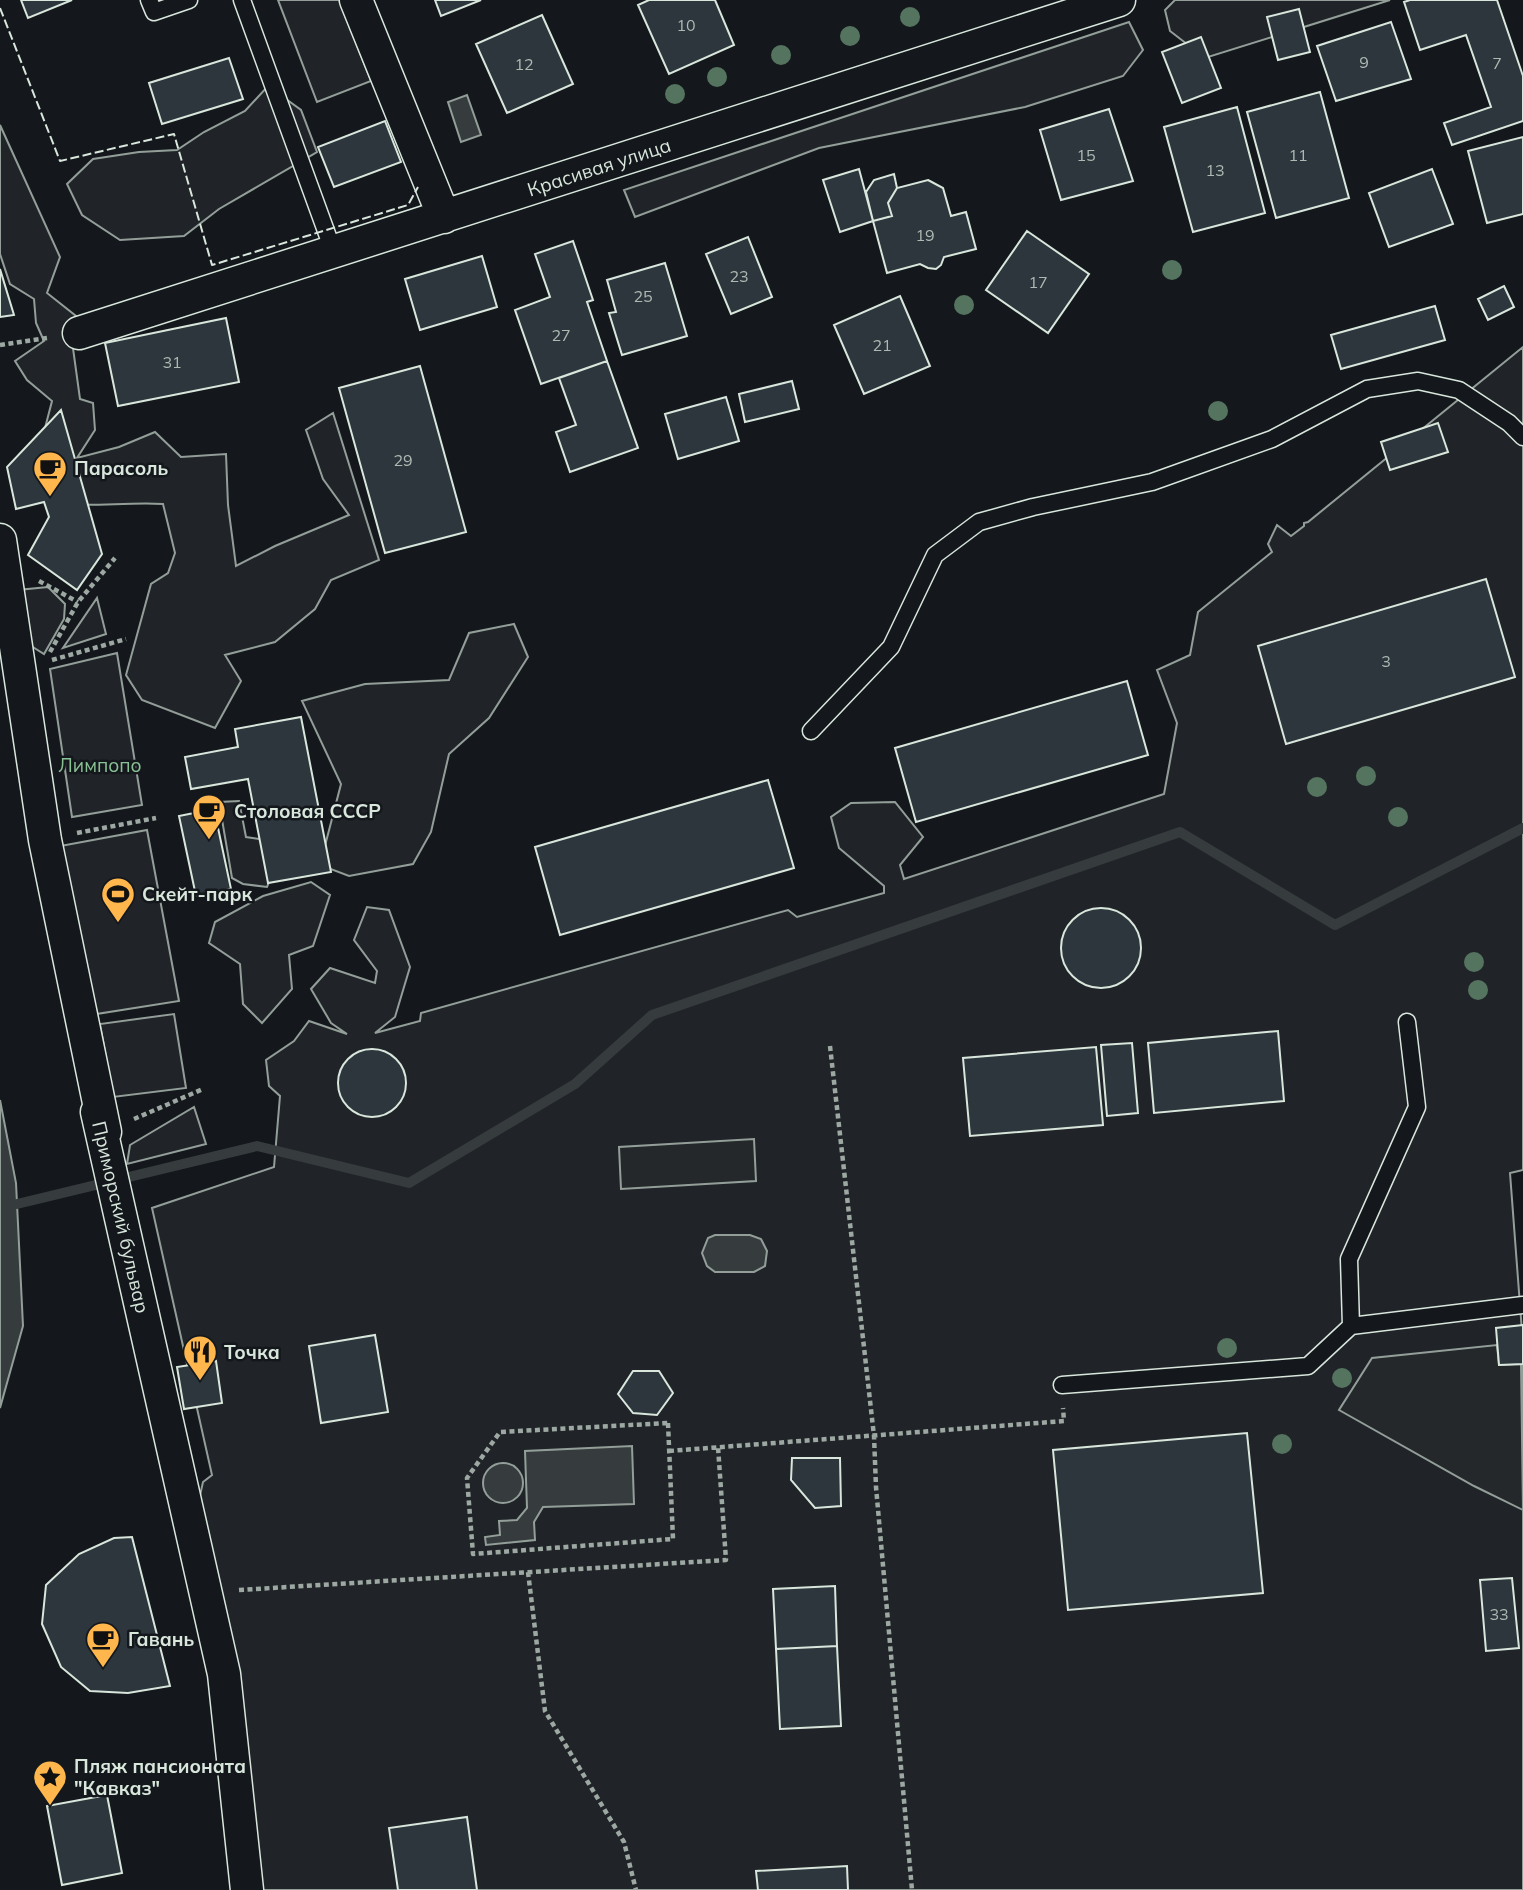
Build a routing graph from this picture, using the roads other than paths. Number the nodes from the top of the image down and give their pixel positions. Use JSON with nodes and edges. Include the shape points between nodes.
{"nodes":[{"id":1,"x":149,"y":0,"type":"edge"},
{"id":2,"x":189,"y":0,"type":"edge"},
{"id":3,"x":242,"y":0,"type":"edge"},
{"id":4,"x":356,"y":0,"type":"edge"},
{"id":5,"x":1119,"y":0,"type":"edge"},
{"id":6,"x":444,"y":217,"type":"junction"},
{"id":7,"x":334,"y":253,"type":"junction"},
{"id":8,"x":79,"y":333,"type":"road end"},
{"id":9,"x":1523,"y":437,"type":"edge"},
{"id":10,"x":0,"y":540,"type":"edge"},
{"id":11,"x":811,"y":730,"type":"dead end"},
{"id":12,"x":1407,"y":1022,"type":"dead end"},
{"id":13,"x":1523,"y":1306,"type":"edge"},
{"id":14,"x":1351,"y":1326,"type":"junction"},
{"id":15,"x":1062,"y":1385,"type":"road end"},
{"id":16,"x":247,"y":1890,"type":"edge"}],
"edges":[{"from":1,"to":2,"type":"lane","via":[[154,12]]},
{"from":3,"to":7,"type":"lane"},
{"from":4,"to":6,"type":"street"},
{"from":5,"to":6,"type":"street","name":"Красивая улица"},
{"from":6,"to":7,"type":"street","name":"Красивая улица"},
{"from":7,"to":8,"type":"street","name":"Красивая улица"},
{"from":9,"to":11,"type":"lane","via":[[1459,390],[1418,381],[1367,389],[1272,439],[1152,482],[979,522],[935,555],[891,647]]},
{"from":10,"to":16,"type":"street","name":"Приморский бульвар","via":[[45,839],[105,1138],[224,1674]]},
{"from":12,"to":14,"type":"lane","via":[[1417,1107],[1349,1259]]},
{"from":13,"to":14,"type":"lane"},
{"from":14,"to":15,"type":"lane","via":[[1308,1366]]}]}
